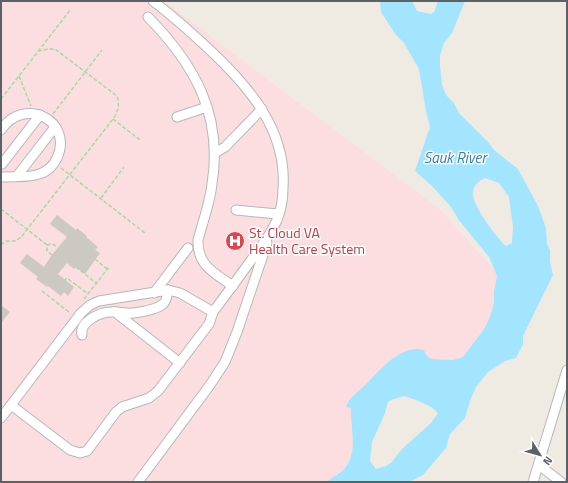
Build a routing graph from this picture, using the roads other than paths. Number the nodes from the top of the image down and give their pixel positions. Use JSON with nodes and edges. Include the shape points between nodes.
{"nodes":[{"id":1,"x":154,"y":1,"type":"edge"},
{"id":2,"x":148,"y":18,"type":"dead end"},
{"id":3,"x":207,"y":107,"type":"junction"},
{"id":4,"x":262,"y":109,"type":"junction"},
{"id":5,"x":40,"y":115,"type":"junction"},
{"id":6,"x":177,"y":118,"type":"dead end"},
{"id":7,"x":55,"y":127,"type":"junction"},
{"id":8,"x":1,"y":130,"type":"edge"},
{"id":9,"x":215,"y":153,"type":"junction"},
{"id":10,"x":2,"y":162,"type":"edge"},
{"id":11,"x":17,"y":176,"type":"junction"},
{"id":12,"x":2,"y":179,"type":"edge"},
{"id":13,"x":236,"y":210,"type":"dead end"},
{"id":14,"x":278,"y":214,"type":"junction"},
{"id":15,"x":272,"y":231,"type":"junction"},
{"id":16,"x":188,"y":248,"type":"dead end"},
{"id":17,"x":233,"y":286,"type":"junction"},
{"id":18,"x":168,"y":290,"type":"junction"},
{"id":19,"x":154,"y":293,"type":"junction"},
{"id":20,"x":114,"y":312,"type":"junction"},
{"id":21,"x":213,"y":312,"type":"junction"},
{"id":22,"x":82,"y":335,"type":"dead end"},
{"id":23,"x":180,"y":363,"type":"junction"},
{"id":24,"x":567,"y":370,"type":"edge"},
{"id":25,"x":11,"y":406,"type":"junction"},
{"id":26,"x":1,"y":418,"type":"edge"},
{"id":27,"x":538,"y":465,"type":"junction"},
{"id":28,"x":138,"y":482,"type":"edge"},
{"id":29,"x":533,"y":482,"type":"edge"},
{"id":30,"x":561,"y":482,"type":"edge"}],
"edges":[{"from":1,"to":4,"type":"street","via":[[221,61]]},
{"from":2,"to":3,"type":"street","via":[[172,43],[187,64]]},
{"from":3,"to":6,"type":"street"},
{"from":3,"to":9,"type":"street","via":[[212,122]]},
{"from":4,"to":9,"type":"street","via":[[225,147]]},
{"from":4,"to":14,"type":"street","via":[[277,139],[283,167],[283,192]]},
{"from":5,"to":7,"type":"street"},
{"from":5,"to":8,"type":"street","via":[[24,113],[14,116]]},
{"from":5,"to":10,"type":"street"},
{"from":7,"to":11,"type":"street"},
{"from":7,"to":11,"type":"street","via":[[60,152],[55,162],[39,174]]},
{"from":9,"to":17,"type":"street","via":[[212,184],[198,249],[200,258],[206,266]]},
{"from":10,"to":12,"type":"street"},
{"from":11,"to":12,"type":"street"},
{"from":13,"to":14,"type":"street"},
{"from":14,"to":15,"type":"street"},
{"from":15,"to":17,"type":"street"},
{"from":15,"to":28,"type":"street","via":[[225,362]]},
{"from":16,"to":19,"type":"street"},
{"from":17,"to":21,"type":"street"},
{"from":18,"to":19,"type":"street"},
{"from":18,"to":20,"type":"street","via":[[164,303],[156,308],[133,313]]},
{"from":18,"to":21,"type":"street","via":[[180,293]]},
{"from":19,"to":25,"type":"street","via":[[110,298],[90,305],[81,313]]},
{"from":20,"to":22,"type":"street","via":[[105,312],[89,321],[82,328]]},
{"from":20,"to":23,"type":"street"},
{"from":21,"to":23,"type":"street","via":[[209,324]]},
{"from":23,"to":25,"type":"street","via":[[158,391],[149,398],[122,407],[116,412],[87,451],[80,453],[70,450]]},
{"from":24,"to":27,"type":"street"},
{"from":25,"to":26,"type":"street"},
{"from":27,"to":29,"type":"street"},
{"from":27,"to":30,"type":"street"}]}
